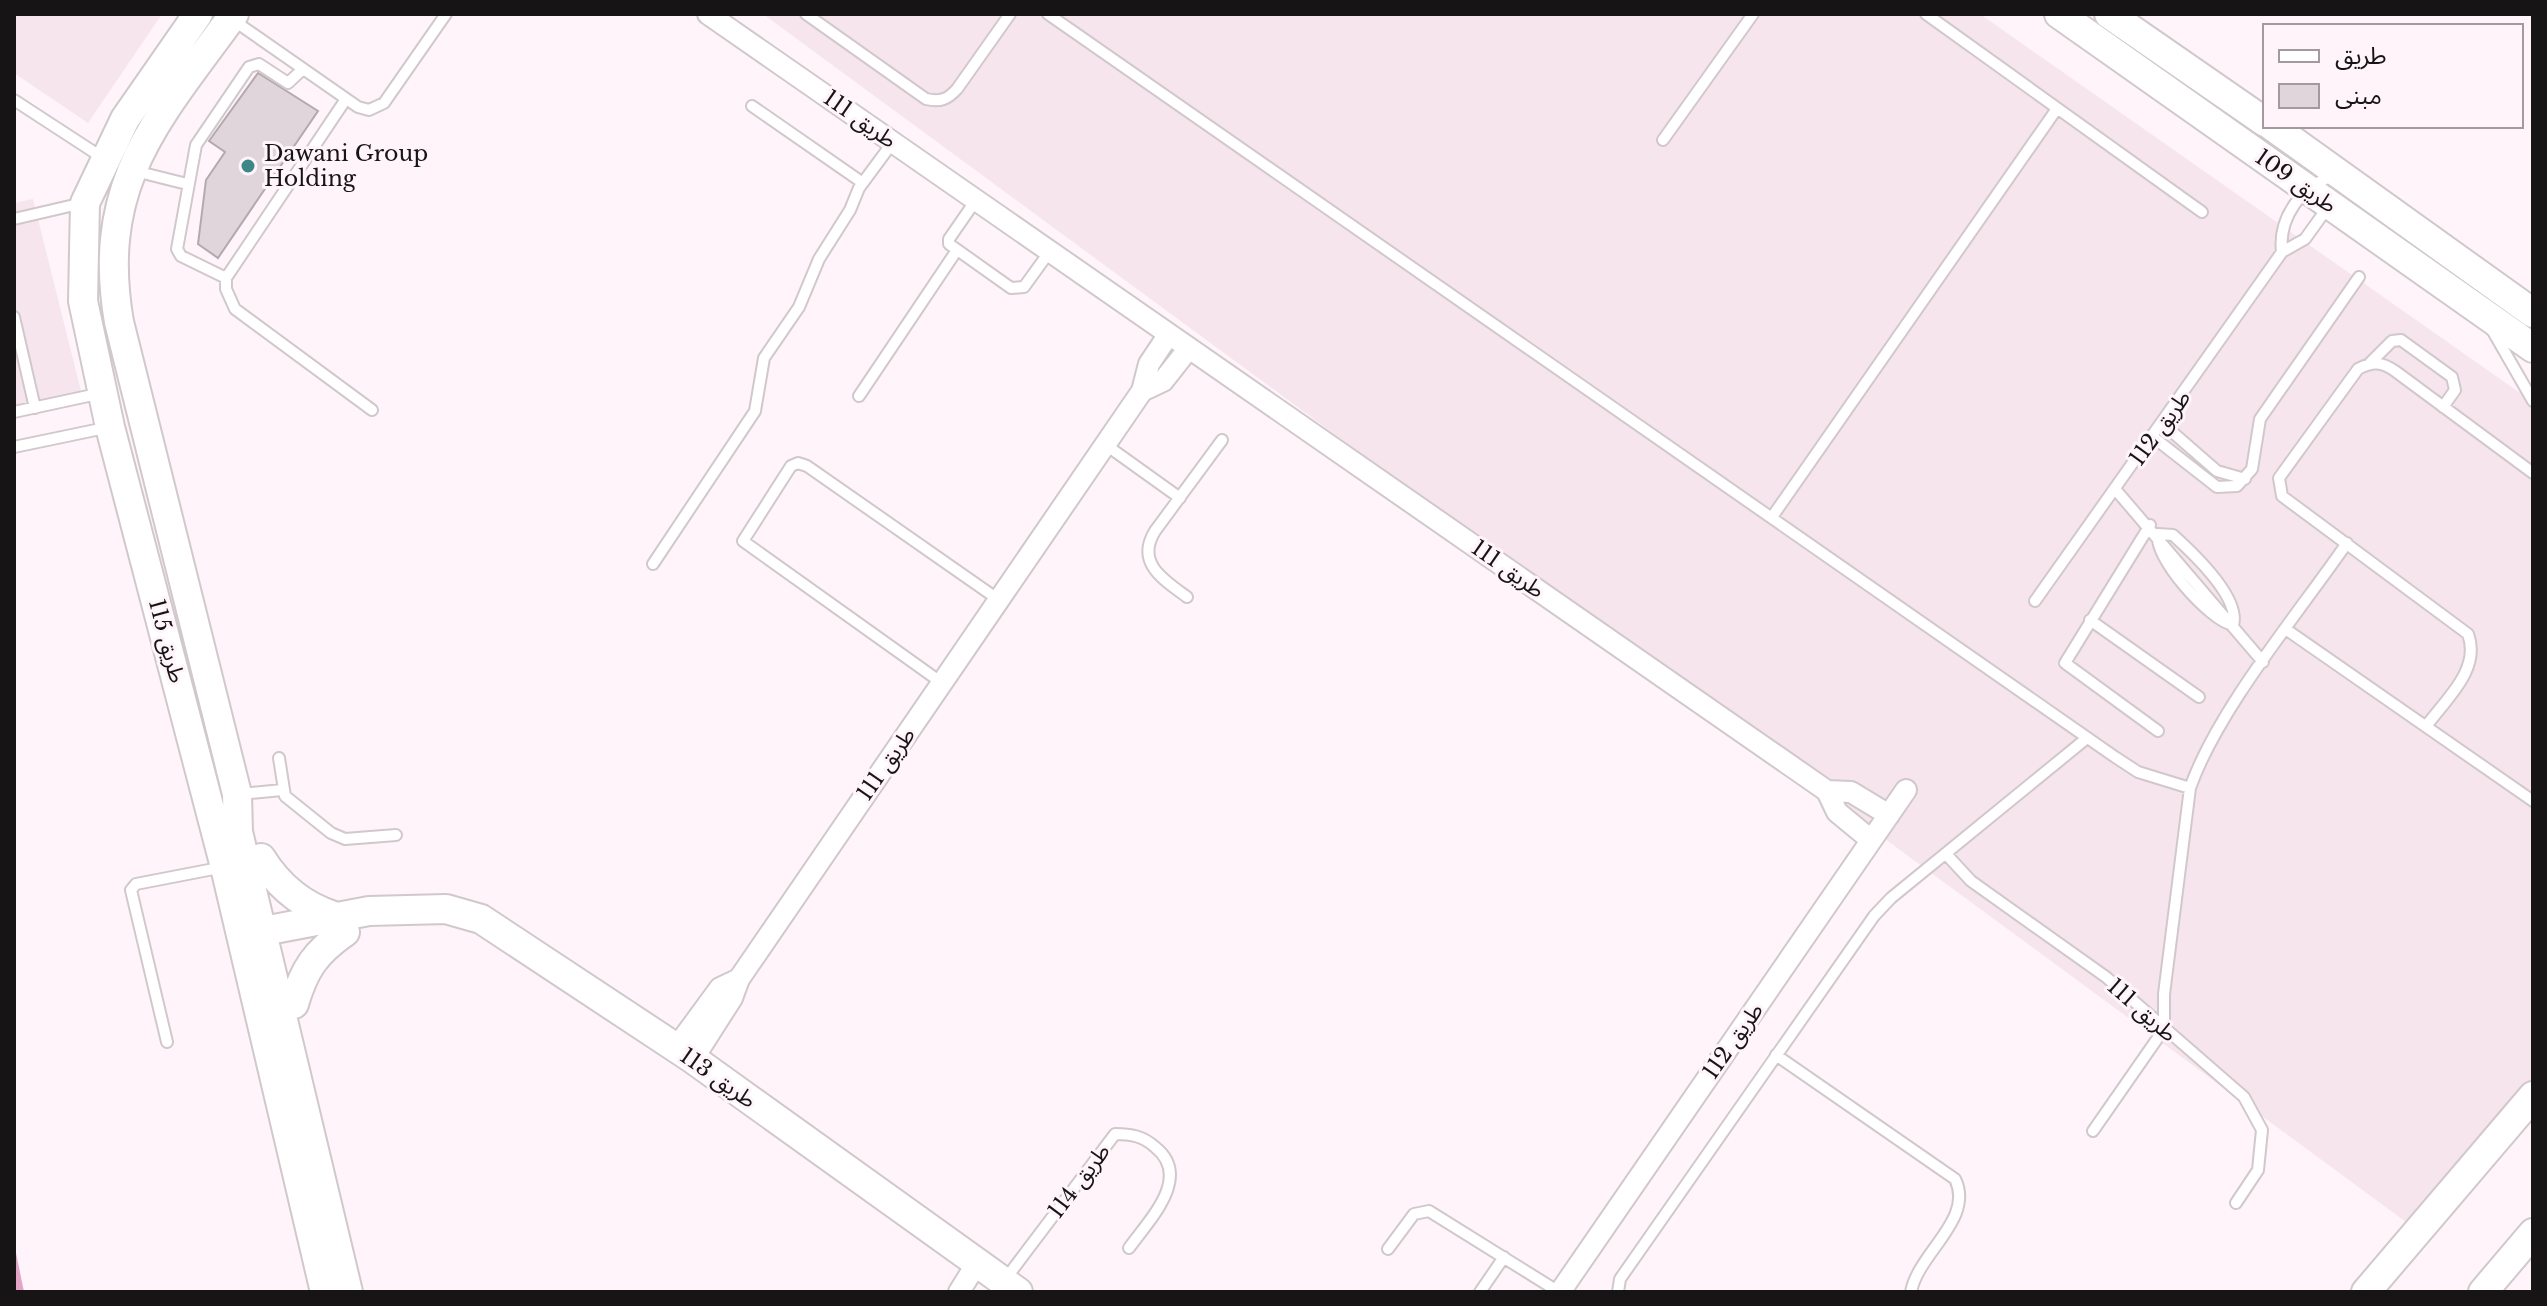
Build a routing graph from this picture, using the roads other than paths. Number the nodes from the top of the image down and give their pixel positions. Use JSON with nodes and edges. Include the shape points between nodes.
{"nodes":[{"id":1,"x":198,"y":14,"type":"edge"},
{"id":2,"x":446,"y":14,"type":"edge"},
{"id":3,"x":708,"y":14,"type":"edge"},
{"id":4,"x":806,"y":14,"type":"edge"},
{"id":5,"x":1010,"y":14,"type":"edge"},
{"id":6,"x":1048,"y":14,"type":"edge"},
{"id":7,"x":1753,"y":14,"type":"edge"},
{"id":8,"x":1926,"y":14,"type":"edge"},
{"id":9,"x":2059,"y":14,"type":"edge"},
{"id":10,"x":2109,"y":14,"type":"edge"},
{"id":11,"x":233,"y":16,"type":"edge"},
{"id":12,"x":303,"y":69,"type":"junction"},
{"id":13,"x":2195,"y":73,"type":"junction"},
{"id":14,"x":2177,"y":98,"type":"junction"},
{"id":15,"x":346,"y":99,"type":"junction"},
{"id":16,"x":14,"y":100,"type":"edge"},
{"id":17,"x":752,"y":106,"type":"dead end"},
{"id":18,"x":2056,"y":110,"type":"junction"},
{"id":19,"x":2263,"y":121,"type":"edge"},
{"id":20,"x":2274,"y":128,"type":"edge"},
{"id":21,"x":1663,"y":140,"type":"dead end"},
{"id":22,"x":893,"y":142,"type":"junction"},
{"id":23,"x":119,"y":165,"type":"junction"},
{"id":24,"x":863,"y":183,"type":"junction"},
{"id":25,"x":187,"y":184,"type":"junction"},
{"id":26,"x":2330,"y":185,"type":"junction"},
{"id":27,"x":976,"y":200,"type":"junction"},
{"id":28,"x":85,"y":203,"type":"junction"},
{"id":29,"x":2202,"y":212,"type":"dead end"},
{"id":30,"x":14,"y":219,"type":"edge"},
{"id":31,"x":957,"y":250,"type":"junction"},
{"id":32,"x":1050,"y":251,"type":"junction"},
{"id":33,"x":2282,"y":252,"type":"junction"},
{"id":34,"x":2359,"y":277,"type":"dead end"},
{"id":35,"x":226,"y":278,"type":"junction"},
{"id":36,"x":2482,"y":313,"type":"junction"},
{"id":37,"x":2533,"y":313,"type":"edge"},
{"id":38,"x":14,"y":317,"type":"edge"},
{"id":39,"x":1169,"y":334,"type":"junction"},
{"id":40,"x":2530,"y":340,"type":"edge"},
{"id":41,"x":1189,"y":348,"type":"junction"},
{"id":42,"x":2370,"y":363,"type":"junction"},
{"id":43,"x":1142,"y":391,"type":"junction"},
{"id":44,"x":103,"y":393,"type":"junction"},
{"id":45,"x":859,"y":396,"type":"dead end"},
{"id":46,"x":2533,"y":401,"type":"edge"},
{"id":47,"x":2443,"y":407,"type":"junction"},
{"id":48,"x":35,"y":408,"type":"junction"},
{"id":49,"x":372,"y":410,"type":"dead end"},
{"id":50,"x":14,"y":412,"type":"edge"},
{"id":51,"x":2163,"y":424,"type":"junction"},
{"id":52,"x":110,"y":427,"type":"junction"},
{"id":53,"x":2153,"y":437,"type":"junction"},
{"id":54,"x":1222,"y":440,"type":"dead end"},
{"id":55,"x":1106,"y":445,"type":"junction"},
{"id":56,"x":14,"y":447,"type":"edge"},
{"id":57,"x":2533,"y":473,"type":"edge"},
{"id":58,"x":2245,"y":479,"type":"junction"},
{"id":59,"x":2115,"y":489,"type":"junction"},
{"id":60,"x":1180,"y":498,"type":"junction"},
{"id":61,"x":1772,"y":517,"type":"junction"},
{"id":62,"x":2150,"y":525,"type":"junction"},
{"id":63,"x":2158,"y":534,"type":"junction"},
{"id":64,"x":2347,"y":543,"type":"junction"},
{"id":65,"x":653,"y":564,"type":"dead end"},
{"id":66,"x":1187,"y":597,"type":"dead end"},
{"id":67,"x":999,"y":600,"type":"junction"},
{"id":68,"x":2035,"y":601,"type":"dead end"},
{"id":69,"x":2090,"y":620,"type":"junction"},
{"id":70,"x":2233,"y":625,"type":"junction"},
{"id":71,"x":2287,"y":630,"type":"junction"},
{"id":72,"x":2263,"y":662,"type":"junction"},
{"id":73,"x":942,"y":683,"type":"junction"},
{"id":74,"x":2199,"y":697,"type":"dead end"},
{"id":75,"x":2427,"y":725,"type":"junction"},
{"id":76,"x":2158,"y":731,"type":"dead end"},
{"id":77,"x":2087,"y":738,"type":"junction"},
{"id":78,"x":279,"y":758,"type":"dead end"},
{"id":79,"x":2190,"y":788,"type":"junction"},
{"id":80,"x":282,"y":790,"type":"junction"},
{"id":81,"x":1906,"y":790,"type":"dead end"},
{"id":82,"x":1827,"y":791,"type":"junction"},
{"id":83,"x":237,"y":794,"type":"junction"},
{"id":84,"x":2533,"y":801,"type":"edge"},
{"id":85,"x":1889,"y":815,"type":"junction"},
{"id":86,"x":396,"y":835,"type":"dead end"},
{"id":87,"x":1871,"y":840,"type":"junction"},
{"id":88,"x":1946,"y":854,"type":"junction"},
{"id":89,"x":261,"y":858,"type":"junction"},
{"id":90,"x":225,"y":867,"type":"junction"},
{"id":91,"x":340,"y":924,"type":"junction"},
{"id":92,"x":266,"y":937,"type":"junction"},
{"id":93,"x":294,"y":1004,"type":"junction"},
{"id":94,"x":2164,"y":1029,"type":"junction"},
{"id":95,"x":167,"y":1042,"type":"dead end"},
{"id":96,"x":684,"y":1054,"type":"junction"},
{"id":97,"x":1776,"y":1055,"type":"junction"},
{"id":98,"x":299,"y":1079,"type":"junction"},
{"id":99,"x":2533,"y":1096,"type":"edge"},
{"id":100,"x":2093,"y":1131,"type":"dead end"},
{"id":101,"x":2236,"y":1203,"type":"dead end"},
{"id":102,"x":2533,"y":1233,"type":"edge"},
{"id":103,"x":1129,"y":1248,"type":"dead end"},
{"id":104,"x":1388,"y":1249,"type":"dead end"},
{"id":105,"x":1504,"y":1257,"type":"junction"},
{"id":106,"x":977,"y":1263,"type":"junction"},
{"id":107,"x":1014,"y":1289,"type":"edge"},
{"id":108,"x":325,"y":1292,"type":"edge"},
{"id":109,"x":348,"y":1292,"type":"edge"},
{"id":110,"x":959,"y":1292,"type":"edge"},
{"id":111,"x":1480,"y":1292,"type":"edge"},
{"id":112,"x":1560,"y":1292,"type":"edge"},
{"id":113,"x":1618,"y":1292,"type":"edge"},
{"id":114,"x":1911,"y":1292,"type":"edge"},
{"id":115,"x":2366,"y":1292,"type":"edge"},
{"id":116,"x":2483,"y":1292,"type":"edge"}],
"edges":[{"from":1,"to":23,"type":"street","name":"طريق 115","via":[[125,119]]},
{"from":2,"to":15,"type":"lane","via":[[380,107],[364,110]]},
{"from":3,"to":22,"type":"street","name":"طريق 111"},
{"from":4,"to":5,"type":"lane","via":[[926,99],[938,101],[957,89]]},
{"from":6,"to":61,"type":"lane"},
{"from":7,"to":21,"type":"lane"},
{"from":8,"to":18,"type":"lane"},
{"from":9,"to":14,"type":"street","name":"طريق 109"},
{"from":10,"to":13,"type":"street","name":"طريق 109"},
{"from":11,"to":12,"type":"lane"},
{"from":11,"to":23,"type":"street","name":"طريق 115"},
{"from":12,"to":15,"type":"lane"},
{"from":12,"to":25,"type":"lane","via":[[288,83],[259,64],[249,67],[202,133]]},
{"from":13,"to":14,"type":"street"},
{"from":13,"to":19,"type":"street","name":"طريق 109"},
{"from":14,"to":26,"type":"street","name":"طريق 109"},
{"from":15,"to":35,"type":"lane"},
{"from":16,"to":23,"type":"lane"},
{"from":17,"to":24,"type":"lane"},
{"from":18,"to":29,"type":"lane"},
{"from":18,"to":61,"type":"lane"},
{"from":20,"to":26,"type":"street","name":"طريق 109"},
{"from":22,"to":24,"type":"lane"},
{"from":22,"to":27,"type":"street","name":"طريق 111"},
{"from":23,"to":25,"type":"lane"},
{"from":23,"to":28,"type":"street","name":"طريق 115"},
{"from":23,"to":83,"type":"street","name":"طريق 115","via":[[112,280],[119,322]]},
{"from":24,"to":65,"type":"lane","via":[[819,259],[799,307],[764,358],[755,411]]},
{"from":25,"to":35,"type":"lane","via":[[179,253]]},
{"from":26,"to":33,"type":"lane","name":"طريق 112","via":[[2305,239]]},
{"from":26,"to":33,"type":"lane","name":"طريق 112","via":[[2286,221]]},
{"from":26,"to":36,"type":"street","name":"طريق 109"},
{"from":26,"to":37,"type":"street","name":"طريق 109"},
{"from":27,"to":31,"type":"lane","via":[[949,239]]},
{"from":27,"to":32,"type":"street","name":"طريق 111"},
{"from":28,"to":30,"type":"lane"},
{"from":28,"to":44,"type":"street","name":"طريق 115","via":[[83,301]]},
{"from":31,"to":32,"type":"lane","via":[[1018,290]]},
{"from":31,"to":45,"type":"lane"},
{"from":32,"to":39,"type":"street","name":"طريق 111"},
{"from":33,"to":51,"type":"lane","name":"طريق 112"},
{"from":34,"to":58,"type":"lane","via":[[2260,419],[2255,457]]},
{"from":35,"to":49,"type":"lane","via":[[235,309]]},
{"from":36,"to":40,"type":"street","name":"طريق 109"},
{"from":36,"to":46,"type":"lane"},
{"from":38,"to":48,"type":"lane"},
{"from":39,"to":41,"type":"street","name":"طريق 111"},
{"from":39,"to":43,"type":"street","name":"طريق 111","via":[[1146,370]]},
{"from":41,"to":43,"type":"street","name":"طريق 111","via":[[1163,381]]},
{"from":41,"to":82,"type":"street","name":"طريق 111"},
{"from":42,"to":47,"type":"lane","via":[[2384,364]]},
{"from":42,"to":47,"type":"lane","via":[[2392,341],[2401,340],[2452,377],[2455,390]]},
{"from":42,"to":64,"type":"lane","via":[[2358,369],[2279,478],[2282,496]]},
{"from":43,"to":55,"type":"street","name":"طريق 111"},
{"from":44,"to":48,"type":"lane"},
{"from":44,"to":52,"type":"street","name":"طريق 115"},
{"from":47,"to":57,"type":"lane"},
{"from":48,"to":50,"type":"lane"},
{"from":51,"to":53,"type":"lane","name":"طريق 112"},
{"from":51,"to":58,"type":"lane","via":[[2217,471]]},
{"from":52,"to":56,"type":"lane"},
{"from":52,"to":90,"type":"street","name":"طريق 115"},
{"from":53,"to":58,"type":"lane","via":[[2217,487],[2227,489]]},
{"from":53,"to":59,"type":"lane","name":"طريق 112"},
{"from":54,"to":60,"type":"lane"},
{"from":55,"to":60,"type":"lane"},
{"from":55,"to":67,"type":"street","name":"طريق 111"},
{"from":59,"to":62,"type":"lane"},
{"from":59,"to":68,"type":"lane","name":"طريق 112"},
{"from":60,"to":66,"type":"lane","via":[[1151,539],[1148,555],[1159,577]]},
{"from":61,"to":77,"type":"lane"},
{"from":62,"to":63,"type":"lane"},
{"from":62,"to":69,"type":"lane"},
{"from":63,"to":70,"type":"lane","via":[[2162,557],[2215,618]]},
{"from":63,"to":70,"type":"lane","via":[[2173,535],[2230,598]]},
{"from":64,"to":71,"type":"lane"},
{"from":64,"to":75,"type":"lane","via":[[2468,634],[2471,663]]},
{"from":67,"to":73,"type":"street","name":"طريق 111"},
{"from":67,"to":73,"type":"lane","via":[[807,466],[791,466],[743,541]]},
{"from":69,"to":74,"type":"lane"},
{"from":69,"to":76,"type":"lane","via":[[2066,659],[2068,667]]},
{"from":70,"to":72,"type":"lane"},
{"from":71,"to":72,"type":"lane"},
{"from":71,"to":75,"type":"lane"},
{"from":72,"to":79,"type":"lane","via":[[2209,746]]},
{"from":73,"to":96,"type":"street","name":"طريق 111","via":[[739,979],[732,998]]},
{"from":75,"to":84,"type":"lane"},
{"from":77,"to":79,"type":"lane","via":[[2138,772]]},
{"from":77,"to":88,"type":"lane"},
{"from":78,"to":80,"type":"lane"},
{"from":79,"to":94,"type":"lane"},
{"from":80,"to":83,"type":"lane"},
{"from":80,"to":86,"type":"lane","via":[[337,836],[352,840]]},
{"from":81,"to":85,"type":"street","name":"طريق 112"},
{"from":82,"to":85,"type":"street","name":"طريق 111","via":[[1851,792]]},
{"from":82,"to":87,"type":"street","name":"طريق 111","via":[[1837,812]]},
{"from":83,"to":89,"type":"street","name":"طريق 115"},
{"from":83,"to":92,"type":"street","name":"طريق 115","via":[[236,822]]},
{"from":85,"to":87,"type":"street","name":"طريق 112"},
{"from":87,"to":112,"type":"street","name":"طريق 112"},
{"from":88,"to":94,"type":"lane","name":"طريق 111","via":[[1971,881],[2106,977]]},
{"from":88,"to":97,"type":"lane","via":[[1874,916]]},
{"from":89,"to":91,"type":"street","via":[[287,890]]},
{"from":89,"to":92,"type":"street","name":"طريق 115"},
{"from":90,"to":92,"type":"street","name":"طريق 115"},
{"from":90,"to":95,"type":"lane","via":[[136,884],[131,890]]},
{"from":91,"to":92,"type":"street","name":"طريق 113"},
{"from":91,"to":93,"type":"street","via":[[306,967]]},
{"from":91,"to":96,"type":"street","name":"طريق 113","via":[[372,925],[399,912],[446,909],[481,919]]},
{"from":92,"to":93,"type":"street","name":"طريق 115"},
{"from":92,"to":98,"type":"street","name":"طريق 115","via":[[287,1046]]},
{"from":92,"to":108,"type":"street","name":"طريق 115"},
{"from":93,"to":98,"type":"street","name":"طريق 115","via":[[303,1051]]},
{"from":94,"to":100,"type":"lane"},
{"from":94,"to":101,"type":"lane","name":"طريق 111","via":[[2244,1097],[2262,1130],[2258,1170]]},
{"from":96,"to":106,"type":"street","name":"طريق 113"},
{"from":97,"to":113,"type":"lane","via":[[1620,1279]]},
{"from":97,"to":114,"type":"lane","via":[[1955,1179],[1962,1193],[1959,1210],[1914,1275]]},
{"from":98,"to":109,"type":"street","name":"طريق 115"},
{"from":99,"to":115,"type":"street"},
{"from":102,"to":116,"type":"street"},
{"from":103,"to":107,"type":"lane","name":"طريق 114","via":[[1167,1194],[1171,1177],[1169,1164],[1147,1140],[1115,1134]]},
{"from":104,"to":105,"type":"lane","via":[[1414,1214],[1423,1210]]},
{"from":105,"to":111,"type":"lane"},
{"from":105,"to":112,"type":"lane"},
{"from":106,"to":107,"type":"street","name":"طريق 113"},
{"from":106,"to":110,"type":"street"}]}
